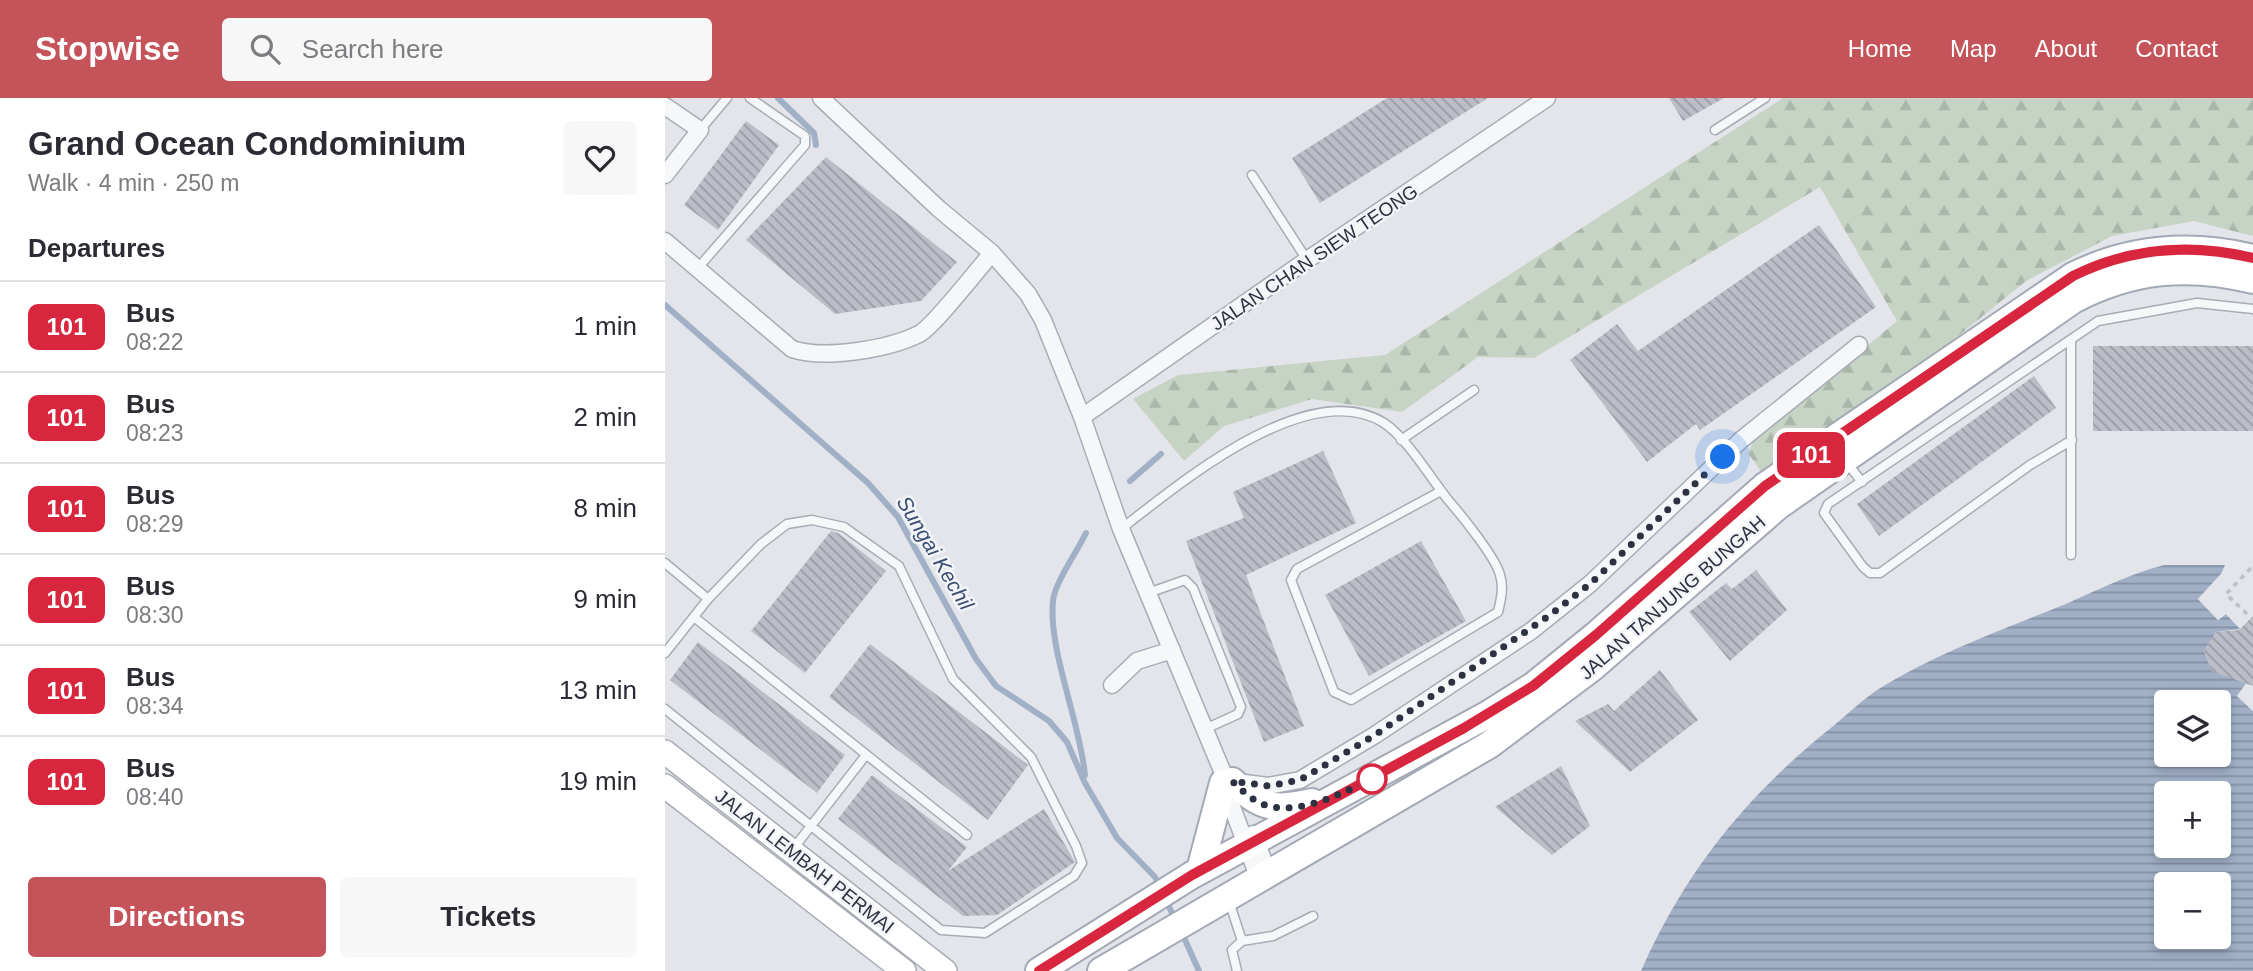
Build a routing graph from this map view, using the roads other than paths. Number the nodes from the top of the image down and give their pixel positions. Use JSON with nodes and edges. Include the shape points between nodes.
{"nodes":[{"id":1,"x":727,"y":98,"type":"edge"},
{"id":2,"x":750,"y":98,"type":"edge"},
{"id":3,"x":821,"y":98,"type":"edge"},
{"id":4,"x":1548,"y":98,"type":"edge"},
{"id":5,"x":1765,"y":98,"type":"edge"},
{"id":6,"x":665,"y":106,"type":"edge"},
{"id":7,"x":700,"y":130,"type":"junction"},
{"id":8,"x":1715,"y":130,"type":"dead end"},
{"id":9,"x":665,"y":175,"type":"edge"},
{"id":10,"x":1252,"y":175,"type":"dead end"},
{"id":11,"x":665,"y":241,"type":"edge"},
{"id":12,"x":992,"y":253,"type":"junction"},
{"id":13,"x":2253,"y":258,"type":"edge"},
{"id":14,"x":1307,"y":260,"type":"junction"},
{"id":15,"x":697,"y":269,"type":"junction"},
{"id":16,"x":2253,"y":280,"type":"edge"},
{"id":17,"x":2253,"y":309,"type":"edge"},
{"id":18,"x":2071,"y":341,"type":"junction"},
{"id":19,"x":1859,"y":345,"type":"dead end"},
{"id":20,"x":1474,"y":390,"type":"dead end"},
{"id":21,"x":1082,"y":417,"type":"junction"},
{"id":22,"x":1401,"y":440,"type":"junction"},
{"id":23,"x":2072,"y":440,"type":"junction"},
{"id":24,"x":1845,"y":461,"type":"junction"},
{"id":25,"x":1861,"y":482,"type":"junction"},
{"id":26,"x":1441,"y":491,"type":"junction"},
{"id":27,"x":1121,"y":529,"type":"junction"},
{"id":28,"x":2071,"y":555,"type":"dead end"},
{"id":29,"x":665,"y":564,"type":"edge"},
{"id":30,"x":1148,"y":593,"type":"junction"},
{"id":31,"x":708,"y":599,"type":"junction"},
{"id":32,"x":694,"y":617,"type":"junction"},
{"id":33,"x":1172,"y":650,"type":"junction"},
{"id":34,"x":665,"y":653,"type":"edge"},
{"id":35,"x":1112,"y":685,"type":"dead end"},
{"id":36,"x":665,"y":709,"type":"edge"},
{"id":37,"x":1205,"y":729,"type":"junction"},
{"id":38,"x":665,"y":752,"type":"edge"},
{"id":39,"x":866,"y":755,"type":"junction"},
{"id":40,"x":1226,"y":779,"type":"junction"},
{"id":41,"x":665,"y":786,"type":"edge"},
{"id":42,"x":1341,"y":796,"type":"junction"},
{"id":43,"x":813,"y":825,"type":"junction"},
{"id":44,"x":967,"y":835,"type":"dead end"},
{"id":45,"x":1250,"y":843,"type":"junction"},
{"id":46,"x":792,"y":851,"type":"junction"},
{"id":47,"x":1196,"y":872,"type":"junction"},
{"id":48,"x":1264,"y":877,"type":"junction"},
{"id":49,"x":1219,"y":904,"type":"junction"},
{"id":50,"x":1313,"y":916,"type":"dead end"},
{"id":51,"x":1242,"y":941,"type":"junction"},
{"id":52,"x":904,"y":971,"type":"edge"},
{"id":53,"x":946,"y":971,"type":"edge"},
{"id":54,"x":1039,"y":971,"type":"edge"},
{"id":55,"x":1101,"y":971,"type":"edge"},
{"id":56,"x":1237,"y":971,"type":"edge"}],
"edges":[{"from":1,"to":7,"type":"lane"},
{"from":2,"to":15,"type":"lane","via":[[805,136],[805,145]]},
{"from":3,"to":12,"type":"street"},
{"from":4,"to":14,"type":"street","name":"JALAN CHAN SIEW TEONG"},
{"from":5,"to":8,"type":"lane"},
{"from":6,"to":7,"type":"street"},
{"from":7,"to":9,"type":"street"},
{"from":10,"to":14,"type":"lane"},
{"from":11,"to":15,"type":"street"},
{"from":12,"to":15,"type":"street","via":[[921,333],[866,349],[809,355],[792,349]]},
{"from":12,"to":21,"type":"street","via":[[1028,294]]},
{"from":13,"to":42,"type":"main road","name":"JALAN TANJUNG BUNGAH","via":[[2196,248],[2142,251],[2073,276],[1765,486],[1533,686]]},
{"from":14,"to":21,"type":"street","name":"JALAN CHAN SIEW TEONG"},
{"from":16,"to":24,"type":"main road","name":"JALAN TANJUNG BUNGAH","via":[[2193,271],[2142,273],[2100,286],[2073,300]]},
{"from":17,"to":18,"type":"lane","via":[[2197,303],[2144,310],[2098,321]]},
{"from":18,"to":23,"type":"lane"},
{"from":18,"to":25,"type":"lane"},
{"from":19,"to":40,"type":"street","via":[[1741,440],[1590,584],[1531,631],[1300,780],[1268,786]]},
{"from":20,"to":22,"type":"lane"},
{"from":21,"to":27,"type":"street"},
{"from":22,"to":26,"type":"lane"},
{"from":22,"to":27,"type":"lane","via":[[1385,424],[1368,416],[1323,413],[1290,420],[1235,448]]},
{"from":23,"to":25,"type":"lane","via":[[1880,573],[1863,568],[1825,513],[1828,504]]},
{"from":23,"to":28,"type":"lane"},
{"from":24,"to":25,"type":"lane"},
{"from":24,"to":48,"type":"main road","name":"JALAN TANJUNG BUNGAH","via":[[1778,506],[1593,667],[1489,745]]},
{"from":26,"to":26,"type":"lane","via":[[1500,573],[1499,612],[1351,700],[1341,698],[1334,692],[1291,580],[1297,569]]},
{"from":27,"to":30,"type":"street"},
{"from":29,"to":31,"type":"lane"},
{"from":30,"to":33,"type":"street"},
{"from":30,"to":37,"type":"lane","via":[[1176,581],[1185,580],[1193,588],[1241,707],[1238,713]]},
{"from":31,"to":32,"type":"lane"},
{"from":31,"to":43,"type":"lane","via":[[787,524],[812,520],[844,527],[899,566],[953,679],[1031,757],[1081,863],[1074,876],[1000,926],[967,934],[941,930]]},
{"from":32,"to":34,"type":"lane"},
{"from":32,"to":39,"type":"lane"},
{"from":33,"to":35,"type":"street","via":[[1137,662]]},
{"from":33,"to":37,"type":"street"},
{"from":36,"to":43,"type":"lane"},
{"from":37,"to":40,"type":"street"},
{"from":38,"to":46,"type":"main road","name":"JALAN LEMBAH PERMAI"},
{"from":39,"to":43,"type":"lane"},
{"from":39,"to":44,"type":"lane"},
{"from":40,"to":42,"type":"main road","via":[[1269,807]]},
{"from":40,"to":45,"type":"street"},
{"from":40,"to":47,"type":"main road"},
{"from":41,"to":52,"type":"main road","name":"JALAN LEMBAH PERMAI"},
{"from":42,"to":45,"type":"main road","name":"JALAN TANJUNG BUNGAH"},
{"from":43,"to":46,"type":"lane"},
{"from":45,"to":47,"type":"main road","name":"JALAN TANJUNG BUNGAH"},
{"from":45,"to":48,"type":"street"},
{"from":46,"to":53,"type":"main road","name":"JALAN LEMBAH PERMAI"},
{"from":47,"to":54,"type":"main road","name":"JALAN TANJUNG BUNGAH"},
{"from":48,"to":49,"type":"main road","name":"JALAN TANJUNG BUNGAH"},
{"from":49,"to":51,"type":"lane"},
{"from":49,"to":55,"type":"main road","name":"JALAN TANJUNG BUNGAH"},
{"from":50,"to":51,"type":"lane","via":[[1273,936]]},
{"from":51,"to":56,"type":"lane","via":[[1233,950]]}]}
